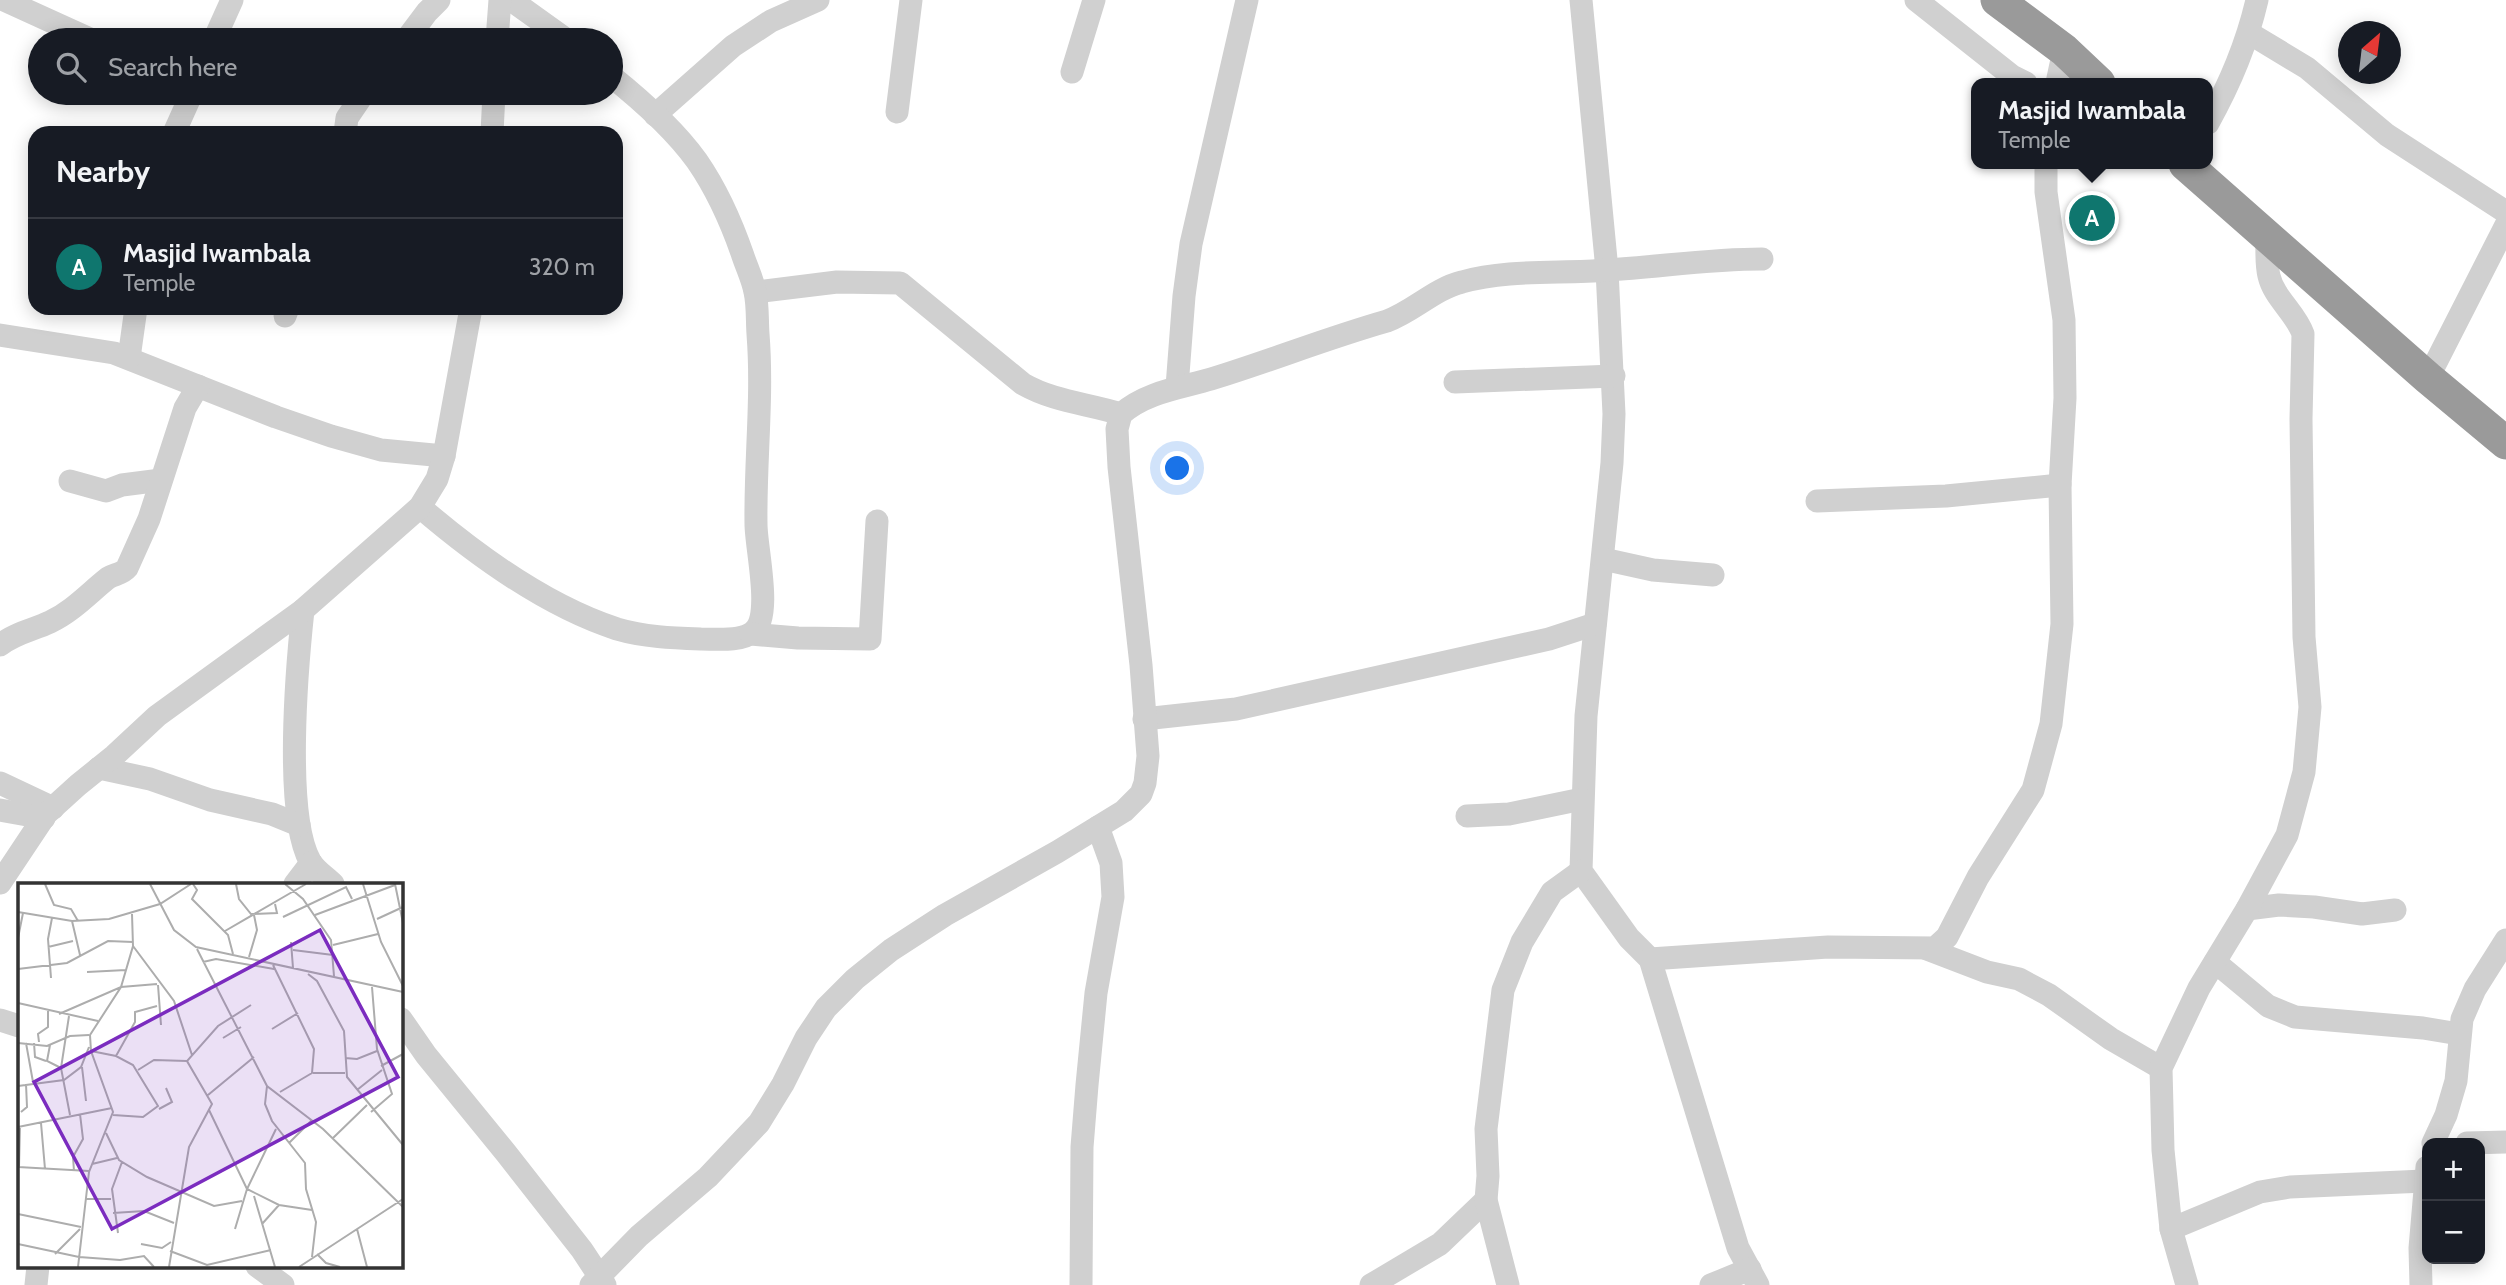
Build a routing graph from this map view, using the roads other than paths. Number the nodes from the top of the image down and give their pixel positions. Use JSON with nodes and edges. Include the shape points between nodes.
{"nodes":[{"id":1,"x":4,"y":0,"type":"edge"},
{"id":2,"x":232,"y":0,"type":"edge"},
{"id":3,"x":439,"y":0,"type":"edge"},
{"id":4,"x":500,"y":0,"type":"edge"},
{"id":5,"x":511,"y":0,"type":"edge"},
{"id":6,"x":818,"y":0,"type":"edge"},
{"id":7,"x":911,"y":0,"type":"edge"},
{"id":8,"x":1094,"y":0,"type":"edge"},
{"id":9,"x":1247,"y":0,"type":"edge"},
{"id":10,"x":1581,"y":0,"type":"edge"},
{"id":11,"x":1916,"y":0,"type":"edge"},
{"id":12,"x":1997,"y":0,"type":"edge"},
{"id":13,"x":2257,"y":0,"type":"edge"},
{"id":14,"x":66,"y":28,"type":"edge"},
{"id":15,"x":219,"y":28,"type":"edge"},
{"id":16,"x":415,"y":28,"type":"edge"},
{"id":17,"x":498,"y":28,"type":"edge"},
{"id":18,"x":550,"y":28,"type":"edge"},
{"id":19,"x":2249,"y":33,"type":"junction"},
{"id":20,"x":2064,"y":50,"type":"junction"},
{"id":21,"x":1072,"y":72,"type":"dead end"},
{"id":22,"x":2016,"y":78,"type":"edge"},
{"id":23,"x":2058,"y":78,"type":"edge"},
{"id":24,"x":2094,"y":78,"type":"edge"},
{"id":25,"x":623,"y":86,"type":"edge"},
{"id":26,"x":187,"y":105,"type":"edge"},
{"id":27,"x":356,"y":105,"type":"edge"},
{"id":28,"x":493,"y":105,"type":"edge"},
{"id":29,"x":2213,"y":111,"type":"edge"},
{"id":30,"x":897,"y":112,"type":"dead end"},
{"id":31,"x":656,"y":115,"type":"junction"},
{"id":32,"x":177,"y":126,"type":"edge"},
{"id":33,"x":346,"y":126,"type":"edge"},
{"id":34,"x":492,"y":126,"type":"edge"},
{"id":35,"x":2046,"y":169,"type":"edge"},
{"id":36,"x":2191,"y":169,"type":"edge"},
{"id":37,"x":2506,"y":212,"type":"edge"},
{"id":38,"x":2506,"y":225,"type":"edge"},
{"id":39,"x":2267,"y":237,"type":"junction"},
{"id":40,"x":1762,"y":259,"type":"dead end"},
{"id":41,"x":1607,"y":270,"type":"junction"},
{"id":42,"x":755,"y":292,"type":"junction"},
{"id":43,"x":135,"y":315,"type":"edge"},
{"id":44,"x":470,"y":315,"type":"edge"},
{"id":45,"x":0,"y":335,"type":"edge"},
{"id":46,"x":129,"y":358,"type":"junction"},
{"id":47,"x":1614,"y":376,"type":"junction"},
{"id":48,"x":2428,"y":378,"type":"junction"},
{"id":49,"x":1455,"y":382,"type":"dead end"},
{"id":50,"x":198,"y":386,"type":"junction"},
{"id":51,"x":1177,"y":387,"type":"junction"},
{"id":52,"x":1121,"y":414,"type":"junction"},
{"id":53,"x":2506,"y":443,"type":"edge"},
{"id":54,"x":444,"y":456,"type":"junction"},
{"id":55,"x":161,"y":480,"type":"junction"},
{"id":56,"x":70,"y":481,"type":"dead end"},
{"id":57,"x":2060,"y":485,"type":"junction"},
{"id":58,"x":1817,"y":501,"type":"dead end"},
{"id":59,"x":420,"y":507,"type":"junction"},
{"id":60,"x":877,"y":521,"type":"dead end"},
{"id":61,"x":1603,"y":559,"type":"junction"},
{"id":62,"x":1713,"y":575,"type":"dead end"},
{"id":63,"x":303,"y":610,"type":"junction"},
{"id":64,"x":1595,"y":624,"type":"junction"},
{"id":65,"x":751,"y":634,"type":"junction"},
{"id":66,"x":0,"y":645,"type":"edge"},
{"id":67,"x":1144,"y":719,"type":"junction"},
{"id":68,"x":99,"y":768,"type":"junction"},
{"id":69,"x":0,"y":783,"type":"edge"},
{"id":70,"x":1582,"y":799,"type":"junction"},
{"id":71,"x":0,"y":810,"type":"edge"},
{"id":72,"x":48,"y":813,"type":"junction"},
{"id":73,"x":1467,"y":816,"type":"dead end"},
{"id":74,"x":0,"y":821,"type":"edge"},
{"id":75,"x":299,"y":825,"type":"junction"},
{"id":76,"x":1098,"y":827,"type":"junction"},
{"id":77,"x":311,"y":863,"type":"junction"},
{"id":78,"x":1581,"y":871,"type":"junction"},
{"id":79,"x":0,"y":883,"type":"edge"},
{"id":80,"x":296,"y":883,"type":"edge"},
{"id":81,"x":332,"y":883,"type":"edge"},
{"id":82,"x":2247,"y":909,"type":"junction"},
{"id":83,"x":2395,"y":910,"type":"dead end"},
{"id":84,"x":2506,"y":940,"type":"edge"},
{"id":85,"x":1927,"y":949,"type":"junction"},
{"id":86,"x":1650,"y":959,"type":"junction"},
{"id":87,"x":2215,"y":962,"type":"junction"},
{"id":88,"x":0,"y":1020,"type":"edge"},
{"id":89,"x":402,"y":1020,"type":"edge"},
{"id":90,"x":18,"y":1026,"type":"edge"},
{"id":91,"x":2459,"y":1034,"type":"junction"},
{"id":92,"x":2161,"y":1068,"type":"junction"},
{"id":93,"x":2435,"y":1138,"type":"edge"},
{"id":94,"x":2506,"y":1142,"type":"edge"},
{"id":95,"x":2485,"y":1143,"type":"edge"},
{"id":96,"x":2422,"y":1174,"type":"edge"},
{"id":97,"x":1486,"y":1200,"type":"junction"},
{"id":98,"x":2424,"y":1201,"type":"edge"},
{"id":99,"x":2171,"y":1229,"type":"junction"},
{"id":100,"x":260,"y":1268,"type":"edge"},
{"id":101,"x":1754,"y":1277,"type":"edge"},
{"id":102,"x":598,"y":1282,"type":"edge"},
{"id":103,"x":283,"y":1285,"type":"edge"},
{"id":104,"x":1081,"y":1285,"type":"edge"},
{"id":105,"x":1371,"y":1285,"type":"edge"},
{"id":106,"x":1508,"y":1285,"type":"edge"},
{"id":107,"x":1711,"y":1285,"type":"edge"},
{"id":108,"x":2187,"y":1285,"type":"edge"},
{"id":109,"x":2421,"y":1285,"type":"edge"}],
"edges":[{"from":1,"to":14,"type":"street"},
{"from":2,"to":15,"type":"street"},
{"from":3,"to":16,"type":"street"},
{"from":4,"to":17,"type":"street"},
{"from":5,"to":18,"type":"street"},
{"from":6,"to":31,"type":"street","via":[[733,46]]},
{"from":7,"to":30,"type":"street"},
{"from":8,"to":21,"type":"street"},
{"from":9,"to":51,"type":"street","via":[[1191,244]]},
{"from":10,"to":41,"type":"street"},
{"from":11,"to":22,"type":"street"},
{"from":12,"to":20,"type":"highway"},
{"from":13,"to":19,"type":"street"},
{"from":19,"to":29,"type":"street"},
{"from":19,"to":37,"type":"street","via":[[2307,68],[2387,135]]},
{"from":20,"to":23,"type":"street"},
{"from":20,"to":24,"type":"highway"},
{"from":25,"to":31,"type":"street"},
{"from":26,"to":32,"type":"street"},
{"from":27,"to":33,"type":"street"},
{"from":28,"to":34,"type":"street"},
{"from":31,"to":42,"type":"street","via":[[696,160],[720,200]]},
{"from":35,"to":57,"type":"street","via":[[2064,320]]},
{"from":36,"to":39,"type":"highway"},
{"from":38,"to":48,"type":"street"},
{"from":39,"to":48,"type":"highway"},
{"from":39,"to":82,"type":"street","via":[[2268,275],[2303,334],[2304,638],[2310,707],[2304,772],[2287,835]]},
{"from":40,"to":41,"type":"street"},
{"from":41,"to":47,"type":"street"},
{"from":41,"to":51,"type":"street","via":[[1464,281],[1399,317]]},
{"from":42,"to":52,"type":"street","via":[[837,282],[900,283],[1023,384],[1042,395]]},
{"from":42,"to":65,"type":"street","via":[[760,353],[756,527],[763,604],[759,626]]},
{"from":43,"to":46,"type":"street"},
{"from":44,"to":54,"type":"street"},
{"from":45,"to":46,"type":"street"},
{"from":46,"to":50,"type":"street"},
{"from":47,"to":49,"type":"street"},
{"from":47,"to":61,"type":"street"},
{"from":48,"to":53,"type":"highway"},
{"from":50,"to":54,"type":"street","via":[[361,445]]},
{"from":50,"to":55,"type":"street","via":[[185,408]]},
{"from":51,"to":52,"type":"street","via":[[1152,395]]},
{"from":52,"to":67,"type":"street","via":[[1118,455]]},
{"from":54,"to":59,"type":"street","via":[[437,480]]},
{"from":55,"to":56,"type":"street","via":[[106,491]]},
{"from":55,"to":66,"type":"street","via":[[124,572],[110,577],[59,617]]},
{"from":57,"to":58,"type":"street"},
{"from":57,"to":85,"type":"street","via":[[2062,624],[2051,724],[2039,771],[2027,800],[1947,937],[1940,946]]},
{"from":59,"to":63,"type":"street"},
{"from":59,"to":65,"type":"street","via":[[503,571],[618,629],[695,638]]},
{"from":60,"to":65,"type":"street","via":[[870,639]]},
{"from":61,"to":62,"type":"street","via":[[1653,570]]},
{"from":61,"to":64,"type":"street"},
{"from":63,"to":68,"type":"street","via":[[157,716]]},
{"from":63,"to":75,"type":"street","via":[[297,699]]},
{"from":64,"to":67,"type":"street","via":[[1549,639],[1236,709]]},
{"from":64,"to":70,"type":"street"},
{"from":67,"to":76,"type":"street","via":[[1147,765],[1141,794]]},
{"from":68,"to":72,"type":"street"},
{"from":68,"to":75,"type":"street"},
{"from":69,"to":72,"type":"street"},
{"from":70,"to":73,"type":"street","via":[[1509,814]]},
{"from":70,"to":78,"type":"street"},
{"from":71,"to":72,"type":"street"},
{"from":71,"to":74,"type":"street"},
{"from":72,"to":79,"type":"street"},
{"from":75,"to":77,"type":"street"},
{"from":76,"to":102,"type":"street","via":[[945,915],[855,979],[812,1028],[759,1123],[708,1177],[639,1236]]},
{"from":76,"to":104,"type":"street","via":[[1111,863],[1113,897],[1087,1085]]},
{"from":77,"to":80,"type":"street"},
{"from":77,"to":81,"type":"street"},
{"from":78,"to":86,"type":"street","via":[[1629,938]]},
{"from":78,"to":97,"type":"street","via":[[1552,892],[1522,942],[1503,990],[1486,1129]]},
{"from":82,"to":83,"type":"street","via":[[2279,905],[2362,914]]},
{"from":82,"to":87,"type":"street"},
{"from":84,"to":91,"type":"street","via":[[2469,1001]]},
{"from":85,"to":86,"type":"street","via":[[1828,947]]},
{"from":85,"to":92,"type":"street","via":[[2019,979]]},
{"from":86,"to":101,"type":"street","via":[[1738,1248]]},
{"from":87,"to":91,"type":"street","via":[[2268,1006],[2287,1014]]},
{"from":87,"to":92,"type":"street"},
{"from":88,"to":90,"type":"street"},
{"from":89,"to":102,"type":"street","via":[[506,1153]]},
{"from":91,"to":93,"type":"street","via":[[2456,1081]]},
{"from":92,"to":99,"type":"street"},
{"from":94,"to":95,"type":"street"},
{"from":96,"to":99,"type":"street","via":[[2260,1192]]},
{"from":97,"to":105,"type":"street","via":[[1440,1244]]},
{"from":97,"to":106,"type":"street"},
{"from":98,"to":109,"type":"street"},
{"from":99,"to":108,"type":"street"},
{"from":100,"to":103,"type":"street"},
{"from":101,"to":107,"type":"street"}]}
